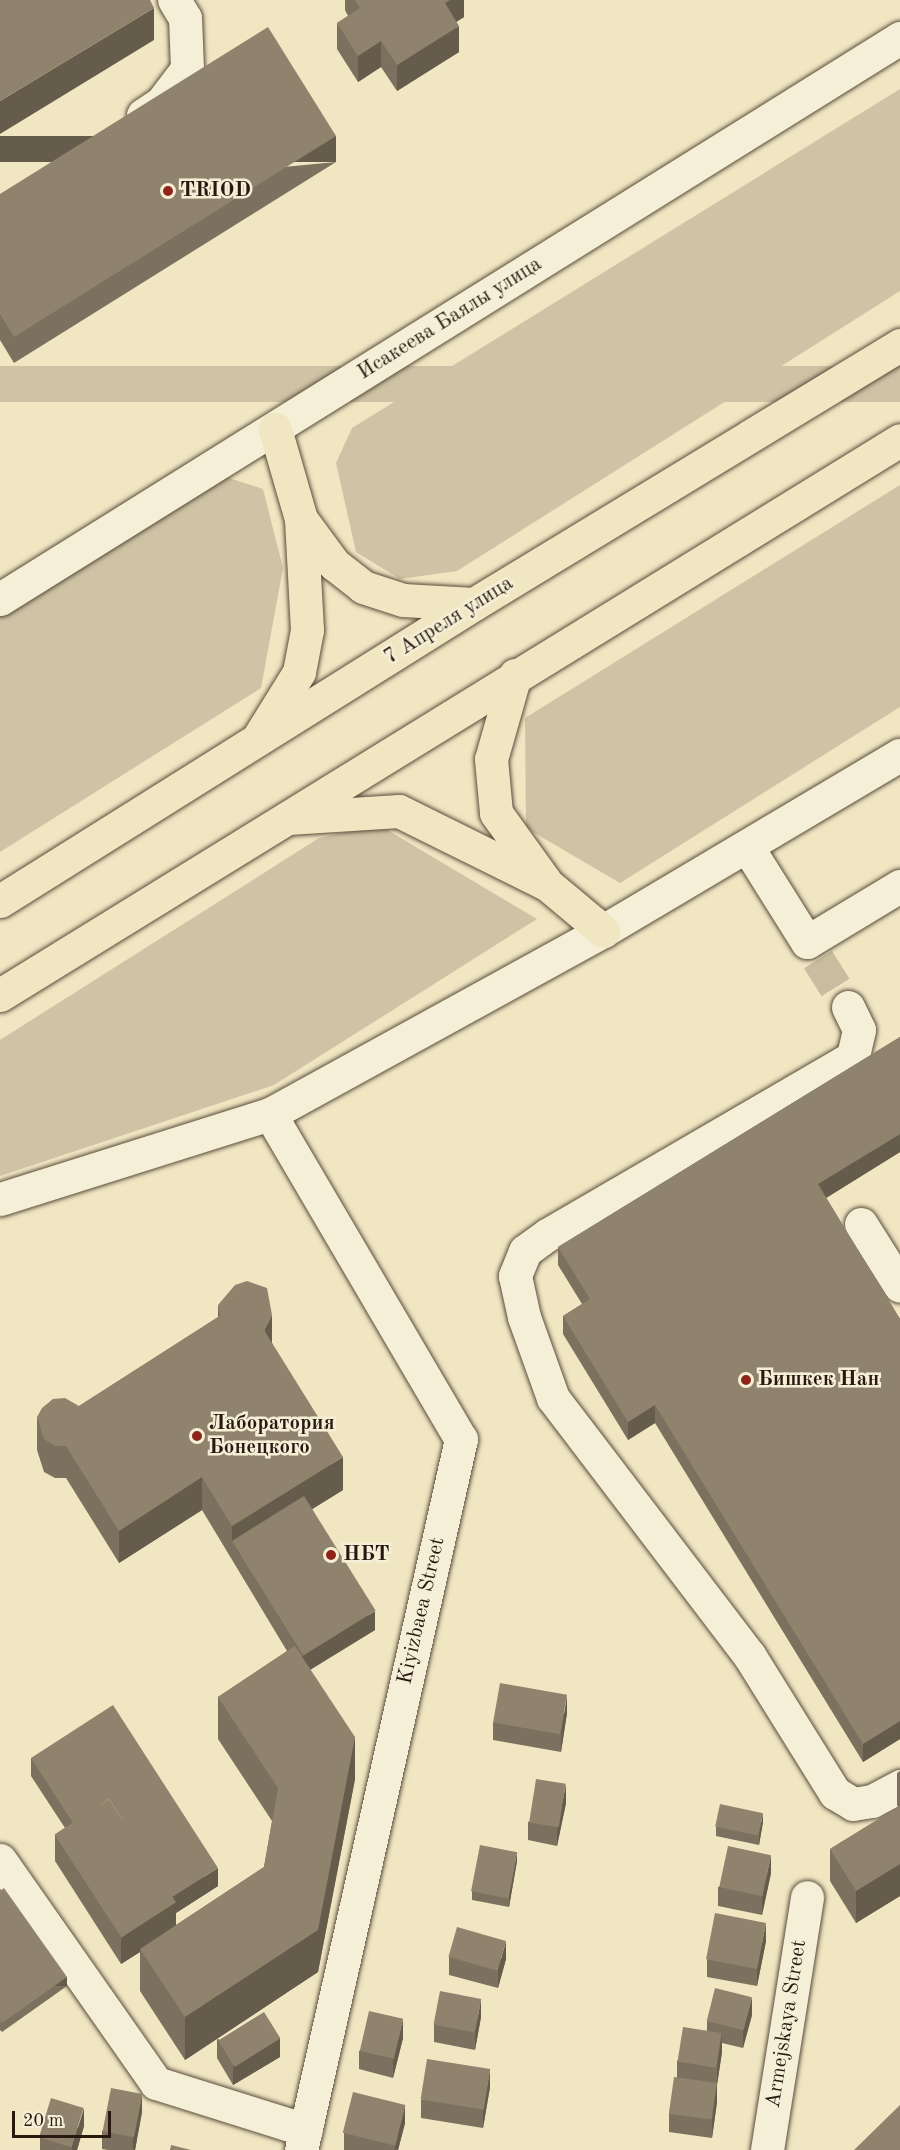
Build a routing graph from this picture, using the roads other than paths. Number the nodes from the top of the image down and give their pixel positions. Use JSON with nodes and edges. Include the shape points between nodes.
{"nodes":[{"id":1,"x":174,"y":0,"type":"edge"},
{"id":2,"x":900,"y":38,"type":"edge"},
{"id":3,"x":113,"y":135,"type":"edge"},
{"id":4,"x":900,"y":345,"type":"edge"},
{"id":5,"x":275,"y":429,"type":"junction"},
{"id":6,"x":900,"y":440,"type":"edge"},
{"id":7,"x":301,"y":519,"type":"junction"},
{"id":8,"x":3,"y":592,"type":"edge"},
{"id":9,"x":474,"y":604,"type":"junction"},
{"id":10,"x":515,"y":675,"type":"junction"},
{"id":11,"x":256,"y":741,"type":"junction"},
{"id":12,"x":900,"y":755,"type":"edge"},
{"id":13,"x":283,"y":819,"type":"junction"},
{"id":14,"x":747,"y":848,"type":"junction"},
{"id":15,"x":548,"y":885,"type":"junction"},
{"id":16,"x":900,"y":886,"type":"edge"},
{"id":17,"x":0,"y":901,"type":"edge"},
{"id":18,"x":603,"y":931,"type":"junction"},
{"id":19,"x":0,"y":995,"type":"edge"},
{"id":20,"x":848,"y":1007,"type":"tunnel mouth"},
{"id":21,"x":270,"y":1114,"type":"junction"},
{"id":22,"x":0,"y":1199,"type":"edge"},
{"id":23,"x":861,"y":1224,"type":"dead end"},
{"id":24,"x":900,"y":1286,"type":"edge"},
{"id":25,"x":900,"y":1786,"type":"edge"},
{"id":26,"x":0,"y":1860,"type":"edge"},
{"id":27,"x":807,"y":1898,"type":"dead end"},
{"id":28,"x":304,"y":2140,"type":"edge"},
{"id":29,"x":767,"y":2150,"type":"edge"}],
"edges":[{"from":1,"to":3,"type":"street","via":[[186,18],[186,69],[161,103]]},
{"from":2,"to":5,"type":"street","name":"Исакеева Баялы улица"},
{"from":4,"to":9,"type":"main road","name":"7 Апреля улица"},
{"from":5,"to":7,"type":"main road"},
{"from":5,"to":8,"type":"street","name":"Исакеева Баялы улица"},
{"from":6,"to":10,"type":"main road"},
{"from":7,"to":9,"type":"main road","via":[[334,564],[363,587],[403,600]]},
{"from":7,"to":11,"type":"main road","via":[[307,630],[299,672]]},
{"from":9,"to":11,"type":"main road","name":"7 Апреля улица"},
{"from":10,"to":13,"type":"main road"},
{"from":10,"to":15,"type":"main road","via":[[491,759],[496,813]]},
{"from":11,"to":17,"type":"main road","name":"7 Апреля улица"},
{"from":12,"to":14,"type":"street"},
{"from":13,"to":15,"type":"main road","via":[[399,811]]},
{"from":13,"to":19,"type":"main road"},
{"from":14,"to":16,"type":"street","via":[[812,951]]},
{"from":14,"to":18,"type":"street"},
{"from":15,"to":18,"type":"main road"},
{"from":18,"to":21,"type":"street"},
{"from":20,"to":25,"type":"street","via":[[859,1030],[853,1057],[547,1235],[525,1251],[515,1276],[524,1317],[553,1398],[749,1655],[835,1793],[853,1804],[872,1801]]},
{"from":21,"to":22,"type":"street"},
{"from":21,"to":28,"type":"street","name":"Kiyizbaea Street","via":[[461,1439]]},
{"from":23,"to":24,"type":"street"},
{"from":26,"to":28,"type":"street","via":[[156,2083]]},
{"from":27,"to":29,"type":"street","name":"Armejskaya Street"}]}
